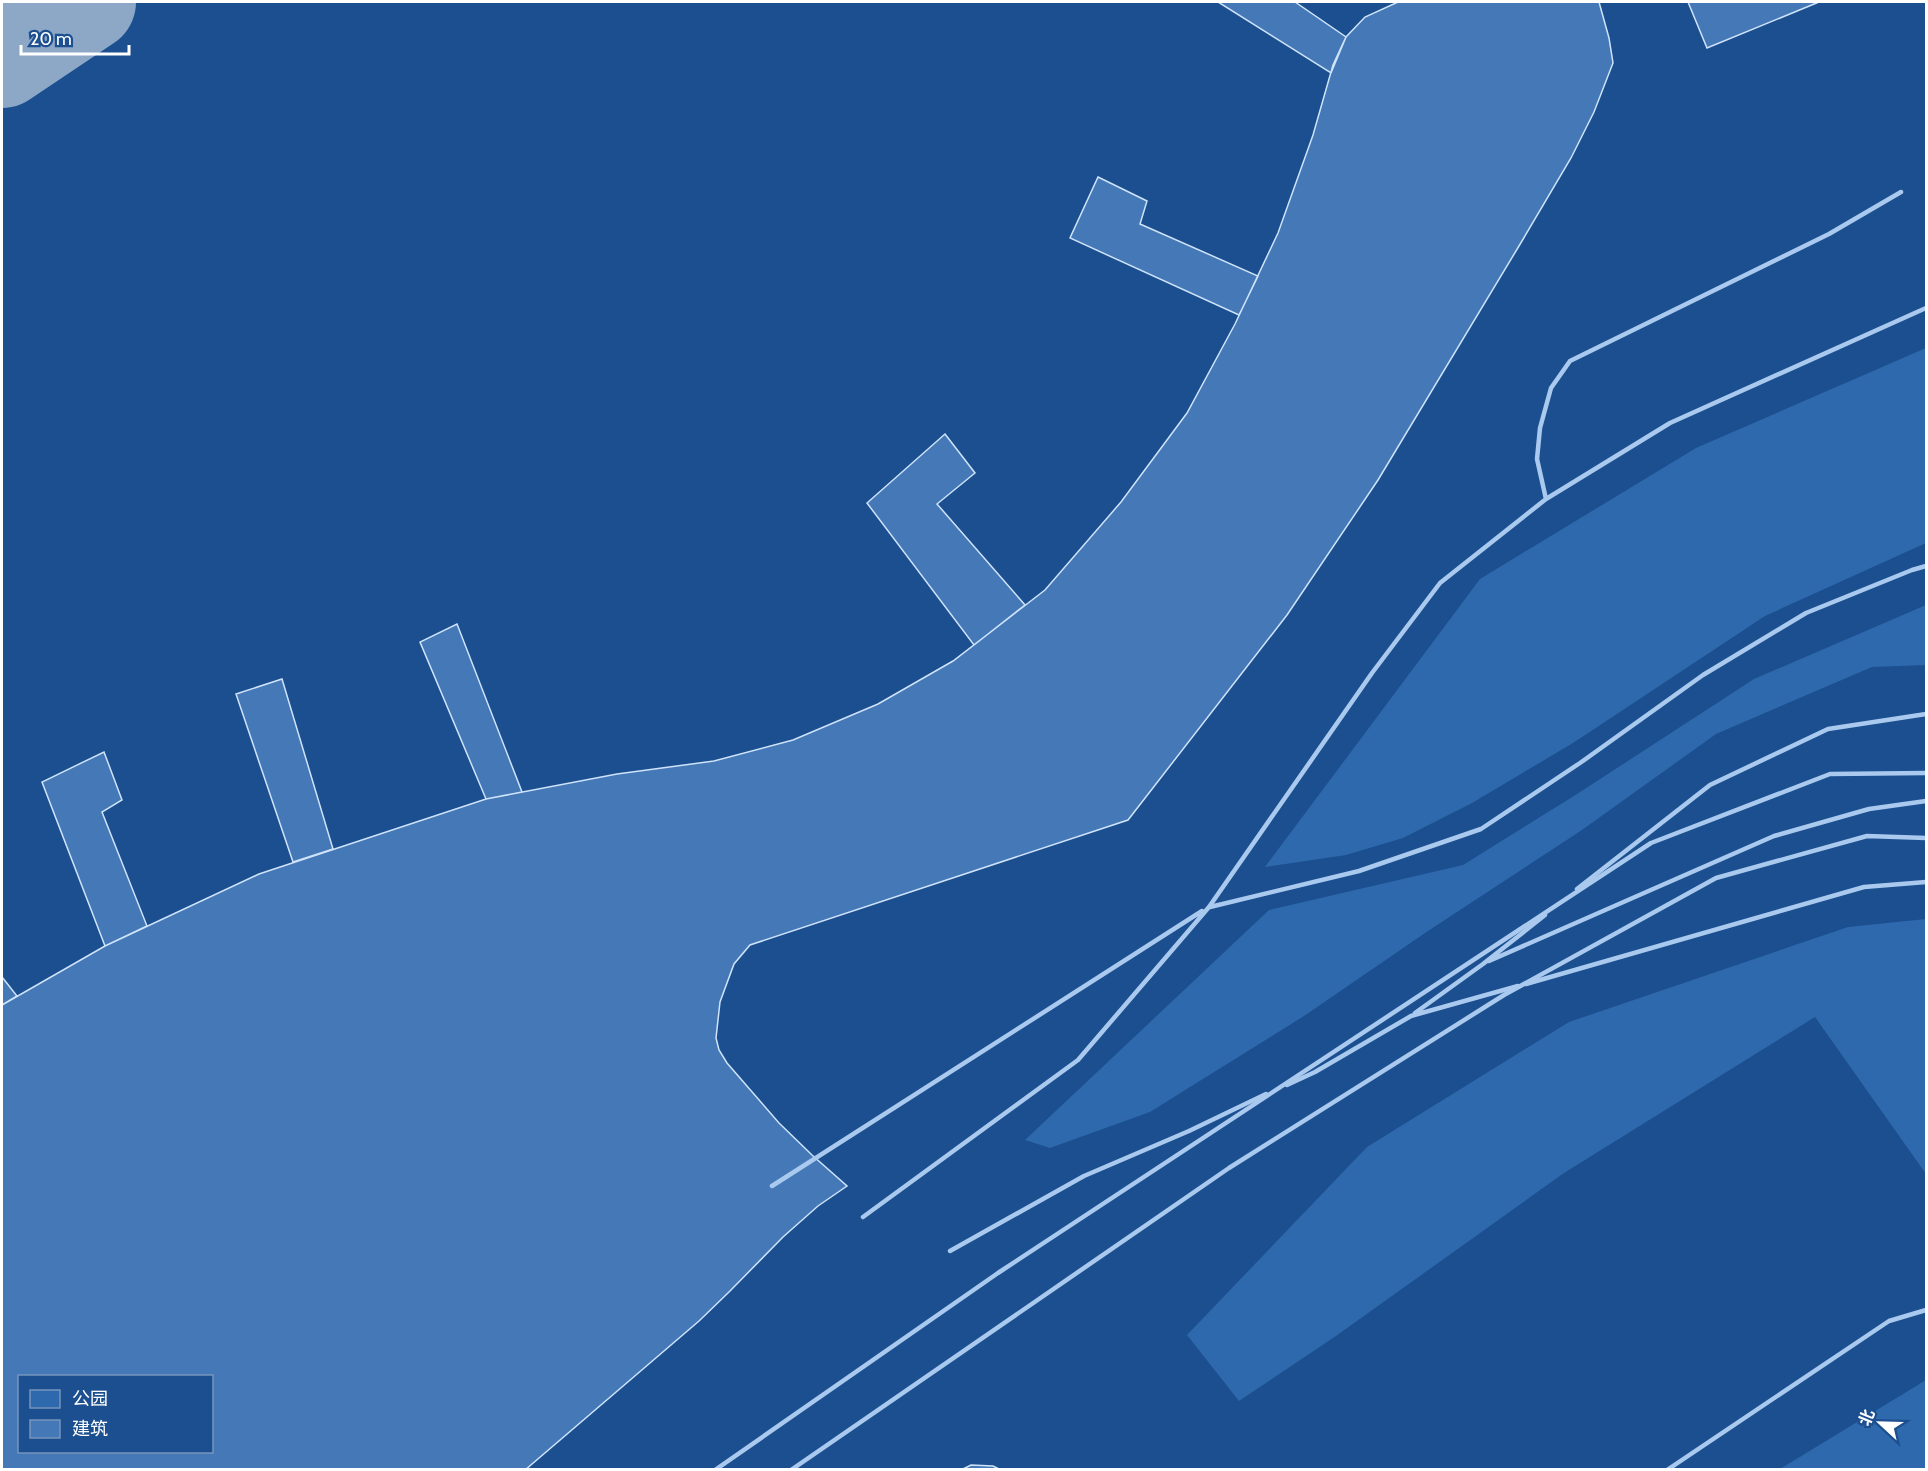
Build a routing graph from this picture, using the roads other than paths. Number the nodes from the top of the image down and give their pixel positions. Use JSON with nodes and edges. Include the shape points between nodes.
{"nodes":[{"id":1,"x":1901,"y":192,"type":"dead end"},
{"id":2,"x":1926,"y":308,"type":"edge"},
{"id":3,"x":1546,"y":499,"type":"junction"},
{"id":4,"x":1926,"y":566,"type":"edge"},
{"id":5,"x":1926,"y":714,"type":"edge"},
{"id":6,"x":1926,"y":773,"type":"edge"},
{"id":7,"x":1926,"y":801,"type":"edge"},
{"id":8,"x":1926,"y":838,"type":"edge"},
{"id":9,"x":1926,"y":882,"type":"edge"},
{"id":10,"x":1209,"y":908,"type":"junction"},
{"id":11,"x":1483,"y":964,"type":"junction"},
{"id":12,"x":1411,"y":1016,"type":"junction"},
{"id":13,"x":772,"y":1186,"type":"dead end"},
{"id":14,"x":863,"y":1217,"type":"dead end"},
{"id":15,"x":950,"y":1251,"type":"dead end"},
{"id":16,"x":1926,"y":1310,"type":"edge"},
{"id":17,"x":715,"y":1470,"type":"edge"},
{"id":18,"x":791,"y":1470,"type":"edge"},
{"id":19,"x":1667,"y":1470,"type":"edge"}],
"edges":[{"from":1,"to":3,"type":"lane","via":[[1828,234],[1570,361],[1551,388],[1540,428],[1538,459]]},
{"from":2,"to":3,"type":"lane","via":[[1670,423]]},
{"from":3,"to":10,"type":"lane","via":[[1440,583],[1372,673]]},
{"from":4,"to":10,"type":"lane","via":[[1787,624],[1702,675],[1481,829],[1359,871]]},
{"from":5,"to":11,"type":"lane","via":[[1828,729],[1710,784]]},
{"from":6,"to":17,"type":"lane","bridge":true,"via":[[1830,774],[1651,843],[998,1273]]},
{"from":7,"to":11,"type":"lane","via":[[1869,809],[1774,836]]},
{"from":8,"to":18,"type":"lane","bridge":true,"via":[[1867,836],[1716,878],[1504,995],[1229,1168]]},
{"from":9,"to":12,"type":"lane","via":[[1864,886]]},
{"from":10,"to":13,"type":"lane"},
{"from":10,"to":14,"type":"lane","via":[[1078,1060]]},
{"from":11,"to":12,"type":"lane"},
{"from":12,"to":15,"type":"lane","via":[[1315,1072],[1084,1176]]},
{"from":16,"to":19,"type":"lane","via":[[1889,1322]]}]}
